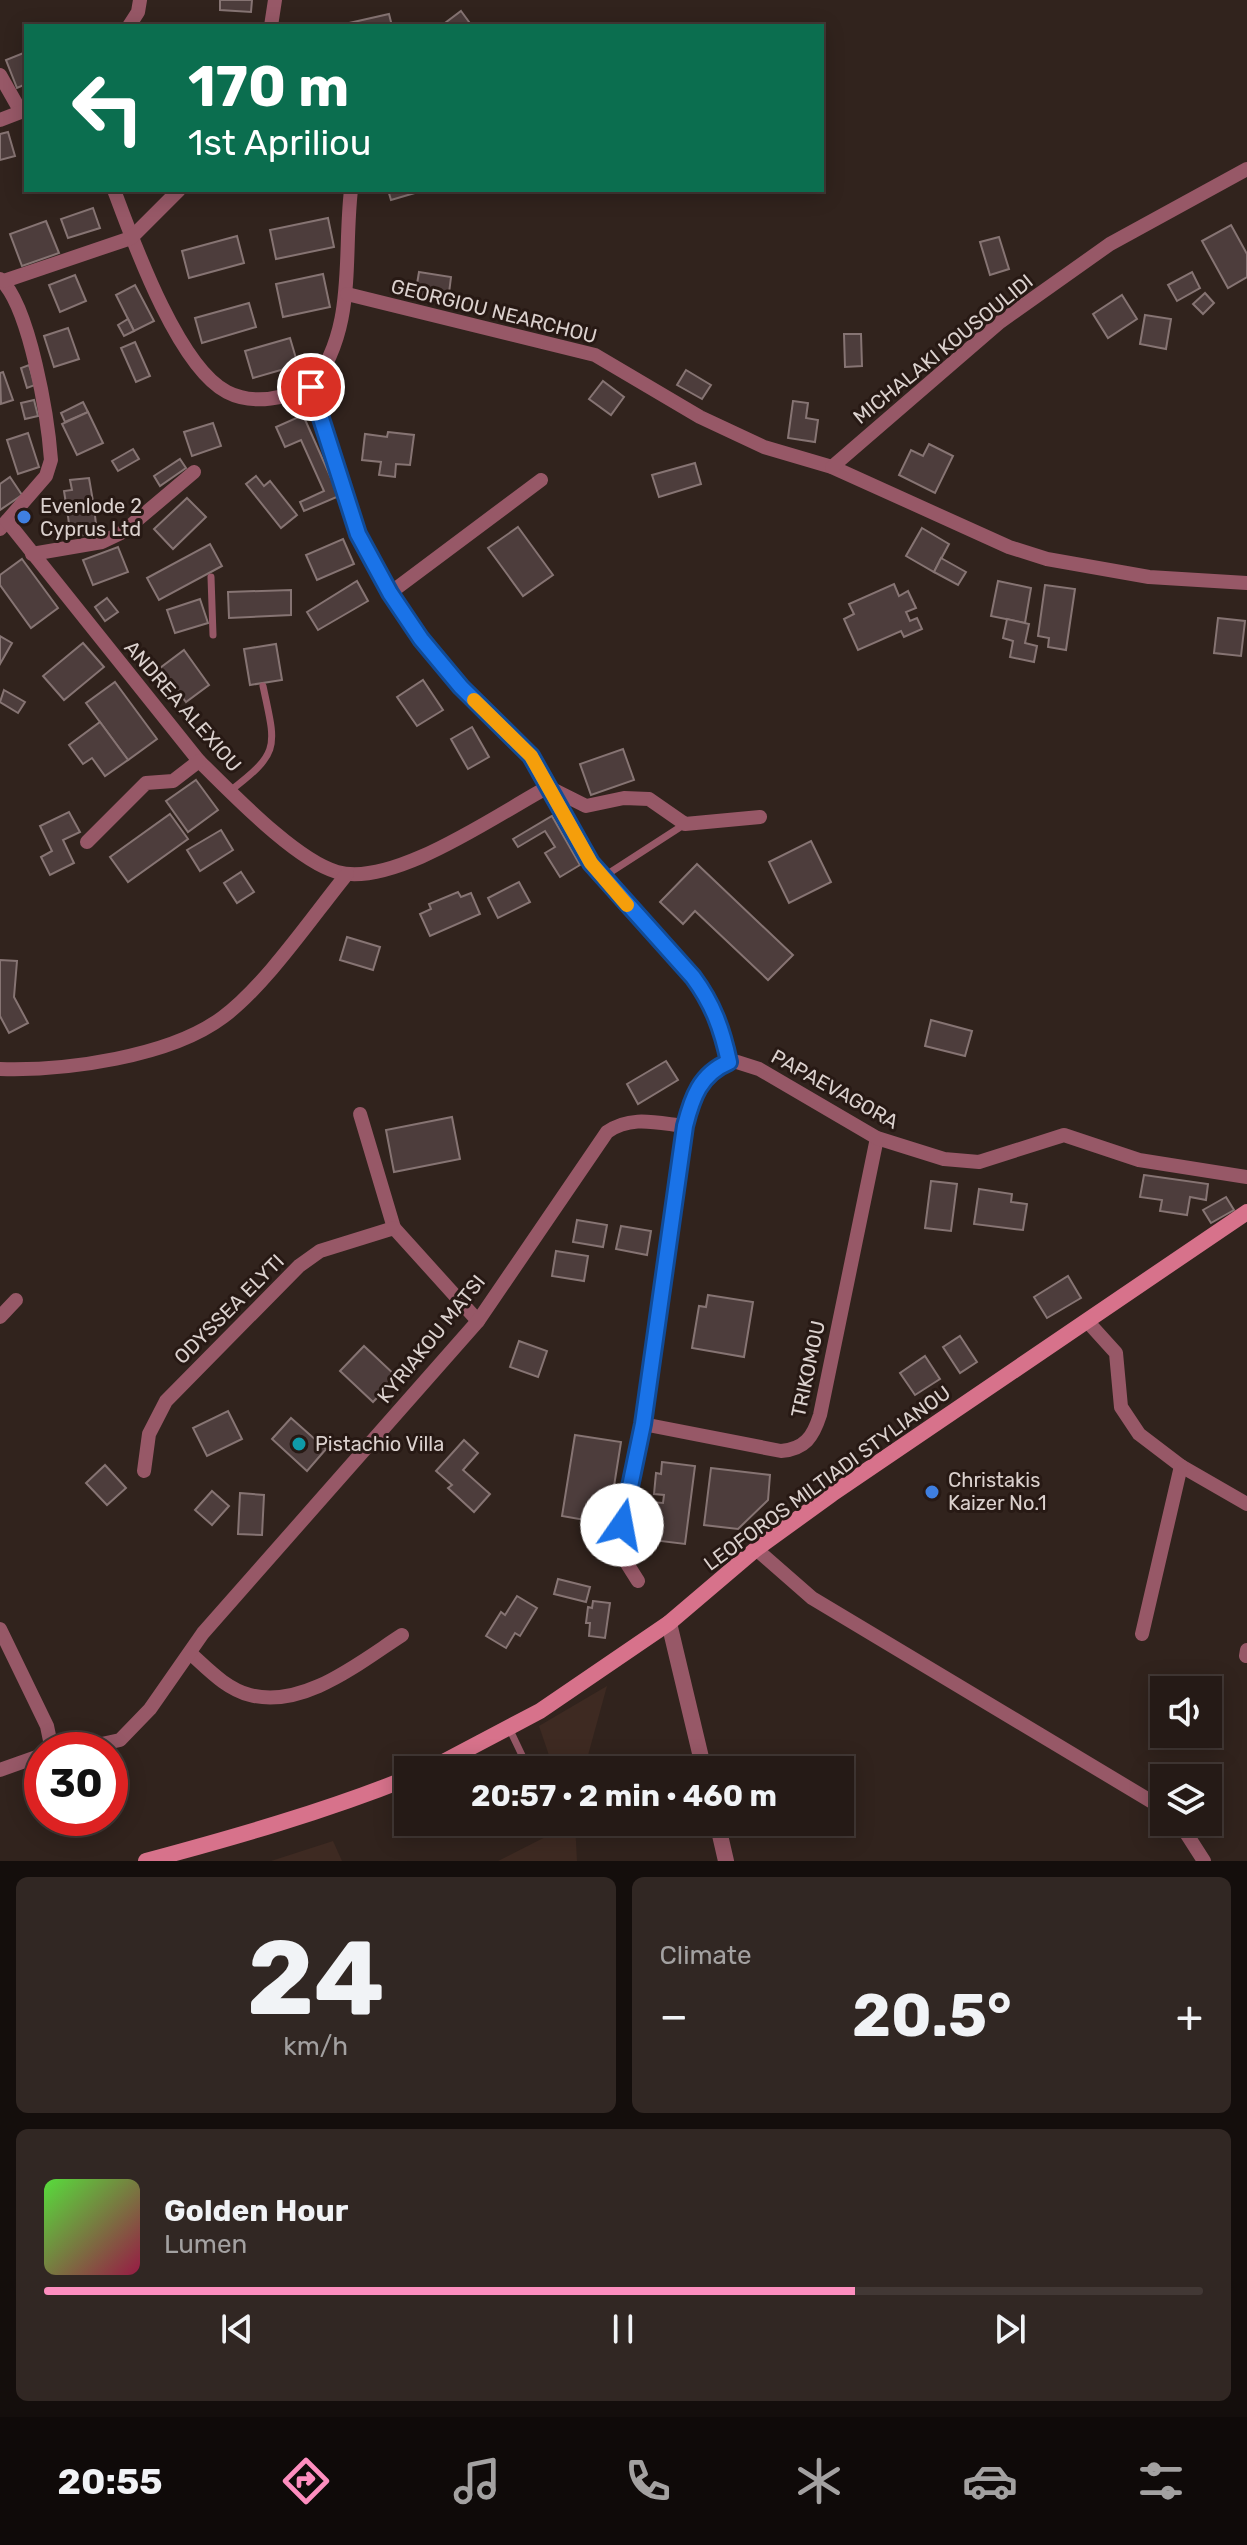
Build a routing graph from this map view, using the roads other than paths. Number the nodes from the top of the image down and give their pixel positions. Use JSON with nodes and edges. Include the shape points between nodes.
{"nodes":[{"id":1,"x":140,"y":0,"type":"edge"},
{"id":2,"x":275,"y":0,"type":"edge"},
{"id":3,"x":130,"y":24,"type":"edge"},
{"id":4,"x":271,"y":24,"type":"edge"},
{"id":5,"x":0,"y":75,"type":"edge"},
{"id":6,"x":23,"y":111,"type":"edge"},
{"id":7,"x":0,"y":120,"type":"edge"},
{"id":8,"x":1247,"y":169,"type":"edge"},
{"id":9,"x":115,"y":192,"type":"edge"},
{"id":10,"x":177,"y":192,"type":"edge"},
{"id":11,"x":351,"y":192,"type":"edge"},
{"id":12,"x":131,"y":238,"type":"junction"},
{"id":13,"x":2,"y":280,"type":"edge"},
{"id":14,"x":347,"y":294,"type":"junction"},
{"id":15,"x":311,"y":387,"type":"junction"},
{"id":16,"x":832,"y":467,"type":"junction"},
{"id":17,"x":194,"y":472,"type":"dead end"},
{"id":18,"x":541,"y":480,"type":"dead end"},
{"id":19,"x":3,"y":525,"type":"edge"},
{"id":20,"x":32,"y":554,"type":"junction"},
{"id":21,"x":211,"y":577,"type":"dead end"},
{"id":22,"x":1247,"y":583,"type":"edge"},
{"id":23,"x":390,"y":593,"type":"junction"},
{"id":24,"x":213,"y":635,"type":"dead end"},
{"id":25,"x":263,"y":686,"type":"dead end"},
{"id":26,"x":199,"y":761,"type":"junction"},
{"id":27,"x":548,"y":787,"type":"junction"},
{"id":28,"x":230,"y":791,"type":"junction"},
{"id":29,"x":760,"y":817,"type":"dead end"},
{"id":30,"x":685,"y":824,"type":"junction"},
{"id":31,"x":87,"y":842,"type":"dead end"},
{"id":32,"x":347,"y":874,"type":"junction"},
{"id":33,"x":602,"y":877,"type":"junction"},
{"id":34,"x":729,"y":1062,"type":"junction"},
{"id":35,"x":0,"y":1069,"type":"edge"},
{"id":36,"x":360,"y":1114,"type":"dead end"},
{"id":37,"x":685,"y":1126,"type":"junction"},
{"id":38,"x":877,"y":1138,"type":"junction"},
{"id":39,"x":1247,"y":1177,"type":"edge"},
{"id":40,"x":1247,"y":1212,"type":"edge"},
{"id":41,"x":394,"y":1228,"type":"junction"},
{"id":42,"x":16,"y":1300,"type":"dead end"},
{"id":43,"x":0,"y":1317,"type":"edge"},
{"id":44,"x":478,"y":1321,"type":"junction"},
{"id":45,"x":1087,"y":1321,"type":"junction"},
{"id":46,"x":643,"y":1424,"type":"junction"},
{"id":47,"x":1181,"y":1466,"type":"junction"},
{"id":48,"x":144,"y":1471,"type":"dead end"},
{"id":49,"x":1247,"y":1504,"type":"edge"},
{"id":50,"x":756,"y":1549,"type":"junction"},
{"id":51,"x":638,"y":1581,"type":"dead end"},
{"id":52,"x":669,"y":1623,"type":"junction"},
{"id":53,"x":0,"y":1629,"type":"edge"},
{"id":54,"x":1142,"y":1634,"type":"dead end"},
{"id":55,"x":402,"y":1635,"type":"dead end"},
{"id":56,"x":190,"y":1653,"type":"junction"},
{"id":57,"x":509,"y":1728,"type":"junction"},
{"id":58,"x":48,"y":1732,"type":"edge"},
{"id":59,"x":128,"y":1732,"type":"edge"},
{"id":60,"x":455,"y":1756,"type":"edge"},
{"id":61,"x":522,"y":1756,"type":"edge"},
{"id":62,"x":701,"y":1756,"type":"edge"},
{"id":63,"x":24,"y":1761,"type":"edge"},
{"id":64,"x":0,"y":1770,"type":"edge"},
{"id":65,"x":394,"y":1783,"type":"edge"},
{"id":66,"x":1150,"y":1801,"type":"edge"},
{"id":67,"x":720,"y":1836,"type":"edge"},
{"id":68,"x":1188,"y":1836,"type":"edge"},
{"id":69,"x":146,"y":1861,"type":"edge"},
{"id":70,"x":726,"y":1861,"type":"edge"},
{"id":71,"x":1204,"y":1861,"type":"edge"}],
"edges":[{"from":1,"to":3,"type":"street"},
{"from":2,"to":4,"type":"street"},
{"from":5,"to":6,"type":"street"},
{"from":6,"to":7,"type":"street"},
{"from":8,"to":16,"type":"street","name":"MICHALAKI KOUSOULIDI","via":[[1110,244],[1000,322]]},
{"from":9,"to":12,"type":"street"},
{"from":10,"to":12,"type":"street"},
{"from":11,"to":14,"type":"street"},
{"from":12,"to":13,"type":"street"},
{"from":12,"to":15,"type":"street","via":[[165,313],[218,387],[260,400]]},
{"from":13,"to":19,"type":"street","via":[[35,360],[51,460],[46,476]]},
{"from":14,"to":15,"type":"street","via":[[338,335]]},
{"from":14,"to":16,"type":"street","name":"GEORGIOU NEARCHOU","via":[[595,355],[700,417],[764,447]]},
{"from":15,"to":23,"type":"street","via":[[358,534]]},
{"from":16,"to":22,"type":"street","name":"GEORGIOU NEARCHOU","via":[[966,529],[1047,559],[1149,577]]},
{"from":17,"to":20,"type":"street","via":[[123,532],[92,545]]},
{"from":18,"to":23,"type":"street"},
{"from":19,"to":20,"type":"street","name":"ANDREA ALEXIOU"},
{"from":20,"to":26,"type":"street","name":"ANDREA ALEXIOU"},
{"from":21,"to":24,"type":"lane"},
{"from":23,"to":27,"type":"street","via":[[461,687],[531,756]]},
{"from":25,"to":28,"type":"lane","via":[[271,726],[269,756]]},
{"from":26,"to":28,"type":"street","name":"ANDREA ALEXIOU"},
{"from":26,"to":31,"type":"street","via":[[173,781],[146,783]]},
{"from":27,"to":30,"type":"street","via":[[586,806],[649,799]]},
{"from":27,"to":32,"type":"street","name":"ANDREA ALEXIOU","via":[[397,869]]},
{"from":27,"to":33,"type":"street"},
{"from":28,"to":32,"type":"street","name":"ANDREA ALEXIOU","via":[[321,866]]},
{"from":29,"to":30,"type":"street"},
{"from":30,"to":33,"type":"lane"},
{"from":32,"to":35,"type":"street","via":[[250,991],[200,1033],[84,1063]]},
{"from":33,"to":34,"type":"street","via":[[707,996],[723,1031]]},
{"from":34,"to":37,"type":"street","via":[[699,1086]]},
{"from":34,"to":38,"type":"street","name":"PAPAEVAGORA","via":[[759,1069]]},
{"from":36,"to":41,"type":"street"},
{"from":37,"to":44,"type":"street","name":"KYRIAKOU MATSI","via":[[636,1120],[607,1132]]},
{"from":37,"to":46,"type":"street"},
{"from":38,"to":39,"type":"street","name":"PAPAEVAGORA","via":[[968,1162],[1064,1135],[1139,1160]]},
{"from":38,"to":46,"type":"street","name":"TRIKOMOU","via":[[820,1415],[807,1442],[781,1451]]},
{"from":40,"to":45,"type":"main road","name":"LEOFOROS MILTIADI STYLIANOU"},
{"from":41,"to":44,"type":"street"},
{"from":41,"to":48,"type":"street","name":"ODYSSEA ELYTI","via":[[320,1251],[299,1266],[166,1401],[149,1434]]},
{"from":42,"to":43,"type":"street"},
{"from":44,"to":56,"type":"street","name":"KYRIAKOU MATSI"},
{"from":45,"to":47,"type":"street","via":[[1116,1353],[1121,1407],[1129,1423]]},
{"from":45,"to":50,"type":"main road","name":"LEOFOROS MILTIADI STYLIANOU"},
{"from":46,"to":51,"type":"street","via":[[622,1525],[626,1562]]},
{"from":47,"to":49,"type":"street"},
{"from":47,"to":54,"type":"street"},
{"from":50,"to":52,"type":"main road","name":"LEOFOROS MILTIADI STYLIANOU"},
{"from":50,"to":66,"type":"street","via":[[812,1598]]},
{"from":52,"to":57,"type":"main road","name":"LEOFOROS MILTIADI STYLIANOU"},
{"from":52,"to":62,"type":"street"},
{"from":53,"to":58,"type":"street"},
{"from":55,"to":56,"type":"street","via":[[327,1682],[279,1697],[250,1695],[224,1683]]},
{"from":56,"to":59,"type":"street","name":"KYRIAKOU MATSI"},
{"from":57,"to":60,"type":"main road","name":"LEOFOROS MILTIADI STYLIANOU"},
{"from":57,"to":61,"type":"lane"},
{"from":63,"to":64,"type":"street"},
{"from":65,"to":69,"type":"main road","via":[[255,1831]]},
{"from":67,"to":70,"type":"street"},
{"from":68,"to":71,"type":"street"}]}
